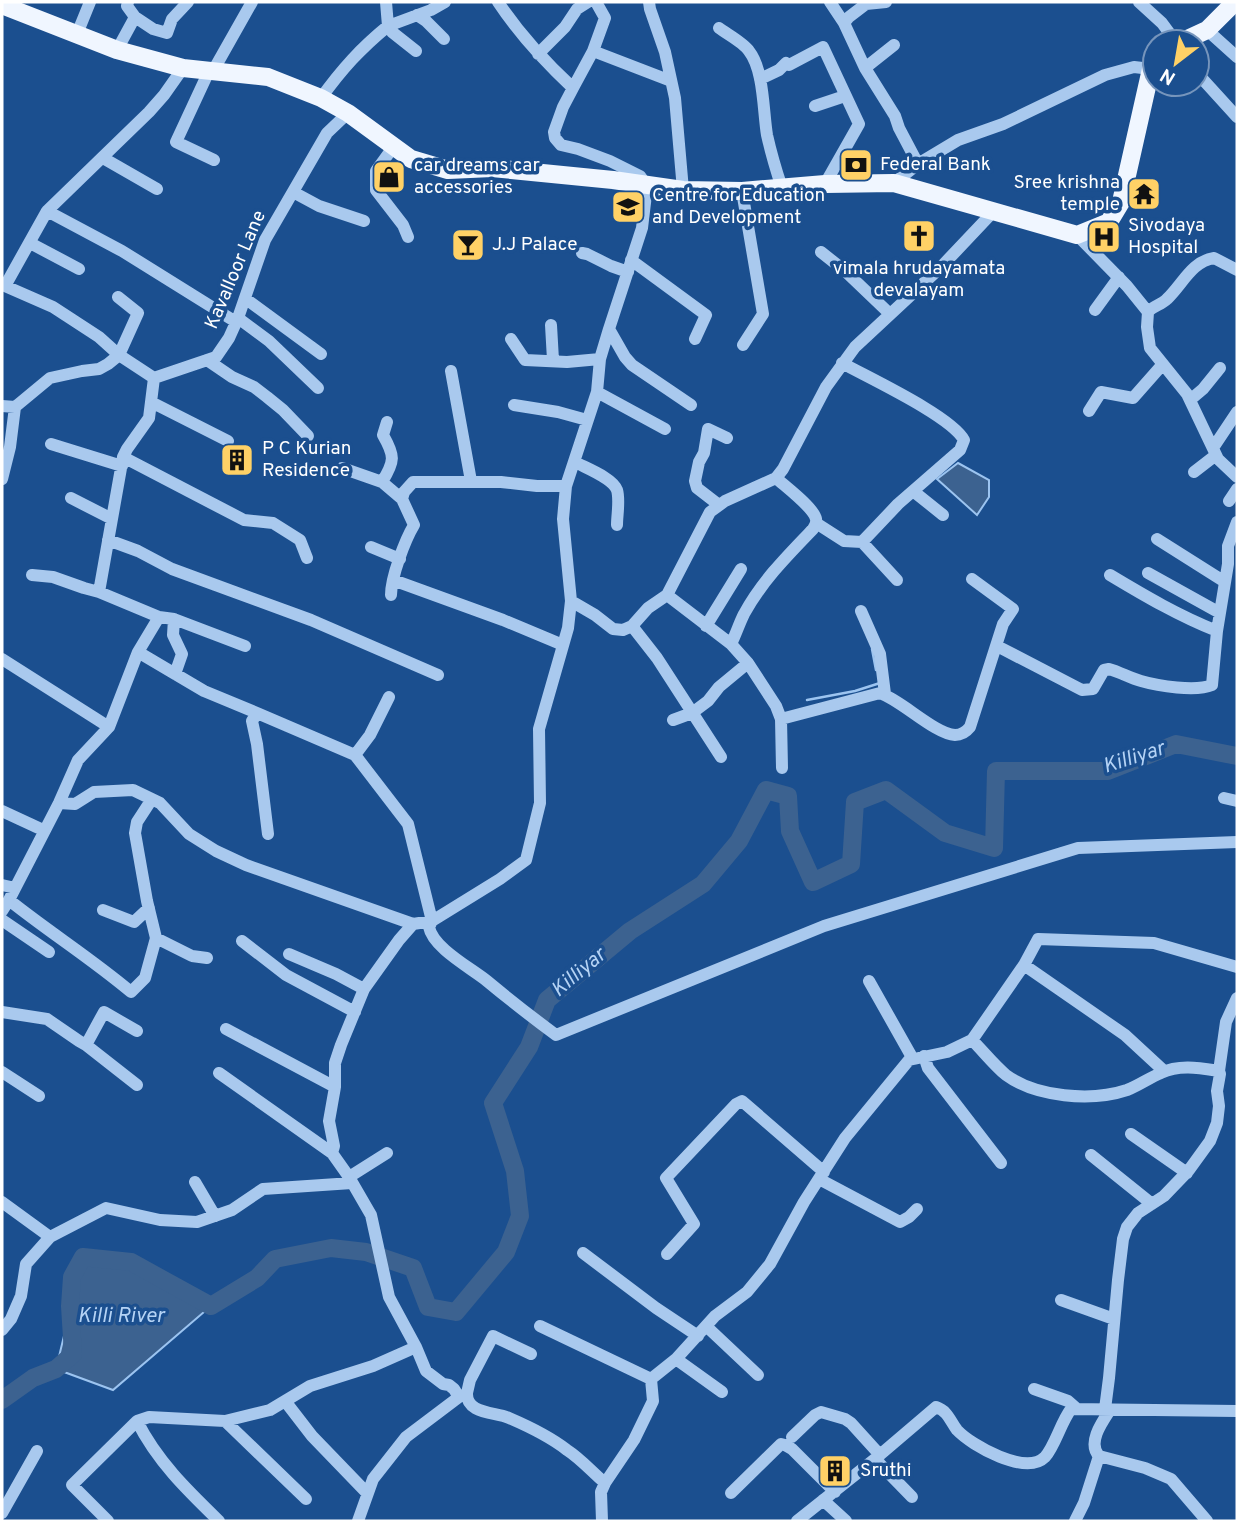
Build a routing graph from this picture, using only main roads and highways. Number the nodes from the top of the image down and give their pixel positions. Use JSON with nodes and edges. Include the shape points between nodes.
{"nodes":[{"id":1,"x":1235,"y":2,"type":"edge"},
{"id":2,"x":2,"y":5,"type":"edge"},
{"id":3,"x":1209,"y":28,"type":"edge"},
{"id":4,"x":1146,"y":98,"type":"edge"}],
"edges":[{"from":1,"to":3,"type":"main road"},
{"from":2,"to":4,"type":"main road","via":[[117,50],[183,68],[268,78],[348,113],[411,159],[448,170],[492,168],[683,190],[894,183],[1077,235],[1109,222],[1121,202]]}]}
